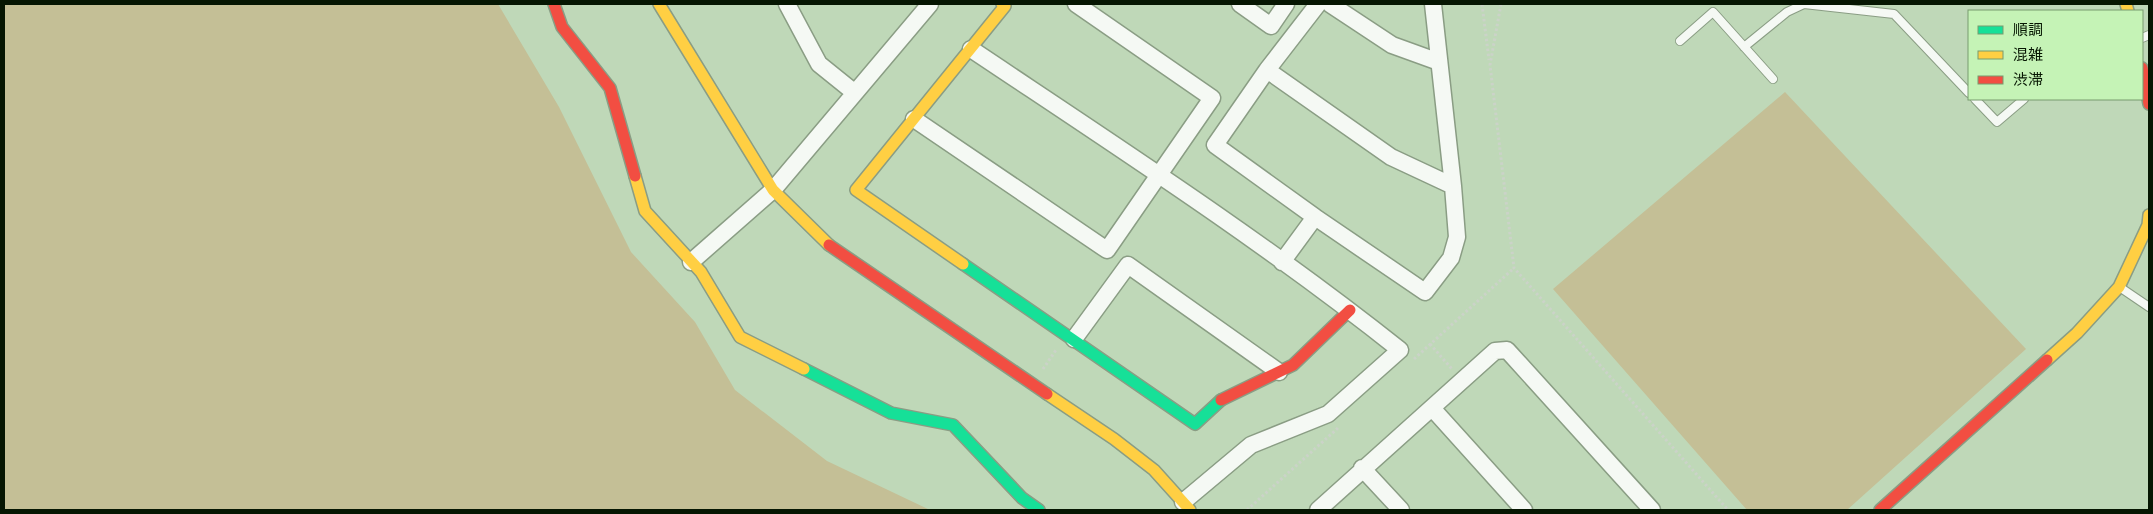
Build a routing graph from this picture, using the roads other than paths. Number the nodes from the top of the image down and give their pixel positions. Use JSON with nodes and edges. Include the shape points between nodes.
{"nodes":[{"id":1,"x":554,"y":4,"type":"edge"},
{"id":2,"x":659,"y":4,"type":"edge"},
{"id":3,"x":930,"y":4,"type":"edge"},
{"id":4,"x":1004,"y":4,"type":"edge"},
{"id":5,"x":1076,"y":4,"type":"edge"},
{"id":6,"x":1240,"y":4,"type":"edge"},
{"id":7,"x":1286,"y":4,"type":"edge"},
{"id":8,"x":1318,"y":4,"type":"edge"},
{"id":9,"x":1330,"y":4,"type":"edge"},
{"id":10,"x":1433,"y":4,"type":"edge"},
{"id":11,"x":791,"y":6,"type":"edge"},
{"id":12,"x":1680,"y":42,"type":"dead end"},
{"id":13,"x":1744,"y":47,"type":"junction"},
{"id":14,"x":971,"y":49,"type":"junction"},
{"id":15,"x":1439,"y":62,"type":"junction"},
{"id":16,"x":1267,"y":70,"type":"junction"},
{"id":17,"x":2143,"y":73,"type":"edge"},
{"id":18,"x":1773,"y":79,"type":"dead end"},
{"id":19,"x":1968,"y":91,"type":"edge"},
{"id":20,"x":856,"y":93,"type":"junction"},
{"id":21,"x":1975,"y":100,"type":"edge"},
{"id":22,"x":2023,"y":100,"type":"edge"},
{"id":23,"x":2149,"y":104,"type":"edge"},
{"id":24,"x":914,"y":119,"type":"junction"},
{"id":25,"x":1158,"y":174,"type":"junction"},
{"id":26,"x":1453,"y":186,"type":"junction"},
{"id":27,"x":773,"y":190,"type":"junction"},
{"id":28,"x":2149,"y":215,"type":"edge"},
{"id":29,"x":1315,"y":216,"type":"junction"},
{"id":30,"x":691,"y":262,"type":"junction"},
{"id":31,"x":1282,"y":262,"type":"junction"},
{"id":32,"x":2119,"y":287,"type":"junction"},
{"id":33,"x":2149,"y":307,"type":"edge"},
{"id":34,"x":1350,"y":310,"type":"junction"},
{"id":35,"x":1074,"y":339,"type":"junction"},
{"id":36,"x":1279,"y":372,"type":"junction"},
{"id":37,"x":1432,"y":408,"type":"junction"},
{"id":38,"x":1362,"y":468,"type":"junction"},
{"id":39,"x":1187,"y":506,"type":"edge"},
{"id":40,"x":1039,"y":510,"type":"edge"},
{"id":41,"x":1318,"y":510,"type":"edge"},
{"id":42,"x":1401,"y":510,"type":"edge"},
{"id":43,"x":1524,"y":510,"type":"edge"},
{"id":44,"x":1652,"y":510,"type":"edge"},
{"id":45,"x":1880,"y":510,"type":"edge"}],
"edges":[{"from":1,"to":30,"type":"street","via":[[562,27],[610,88],[645,211]]},
{"from":2,"to":27,"type":"street"},
{"from":3,"to":20,"type":"street"},
{"from":4,"to":14,"type":"street"},
{"from":5,"to":25,"type":"street","via":[[1212,98]]},
{"from":6,"to":7,"type":"street","via":[[1271,26]]},
{"from":8,"to":16,"type":"street"},
{"from":9,"to":15,"type":"street","via":[[1392,45]]},
{"from":10,"to":15,"type":"street"},
{"from":11,"to":20,"type":"street","via":[[820,64]]},
{"from":12,"to":13,"type":"lane","via":[[1713,12]]},
{"from":13,"to":18,"type":"lane"},
{"from":13,"to":19,"type":"lane","via":[[1787,12],[1804,4],[1894,14]]},
{"from":14,"to":24,"type":"street"},
{"from":14,"to":25,"type":"street"},
{"from":15,"to":26,"type":"street"},
{"from":16,"to":26,"type":"street","via":[[1391,157]]},
{"from":16,"to":29,"type":"street","via":[[1215,145]]},
{"from":17,"to":23,"type":"street"},
{"from":20,"to":27,"type":"street"},
{"from":21,"to":22,"type":"lane","via":[[1997,122]]},
{"from":24,"to":25,"type":"street","via":[[1107,250]]},
{"from":24,"to":35,"type":"street","via":[[856,190]]},
{"from":25,"to":31,"type":"street"},
{"from":26,"to":29,"type":"street","via":[[1457,237],[1451,258],[1425,292]]},
{"from":27,"to":30,"type":"street"},
{"from":27,"to":39,"type":"street","via":[[832,250],[1114,439],[1154,470]]},
{"from":28,"to":32,"type":"street","via":[[2148,225]]},
{"from":29,"to":31,"type":"street"},
{"from":30,"to":40,"type":"street","via":[[701,272],[740,337],[891,413],[953,424],[1022,498]]},
{"from":31,"to":34,"type":"street"},
{"from":32,"to":33,"type":"lane"},
{"from":32,"to":45,"type":"street","via":[[2077,333]]},
{"from":34,"to":36,"type":"street","via":[[1293,365]]},
{"from":34,"to":39,"type":"street","via":[[1400,350],[1328,414],[1251,445]]},
{"from":35,"to":36,"type":"street","via":[[1194,424],[1224,398]]},
{"from":35,"to":36,"type":"street","via":[[1128,265]]},
{"from":37,"to":38,"type":"street"},
{"from":37,"to":43,"type":"street"},
{"from":37,"to":44,"type":"street","via":[[1495,351],[1507,350]]},
{"from":38,"to":41,"type":"street"},
{"from":38,"to":42,"type":"street"}]}
